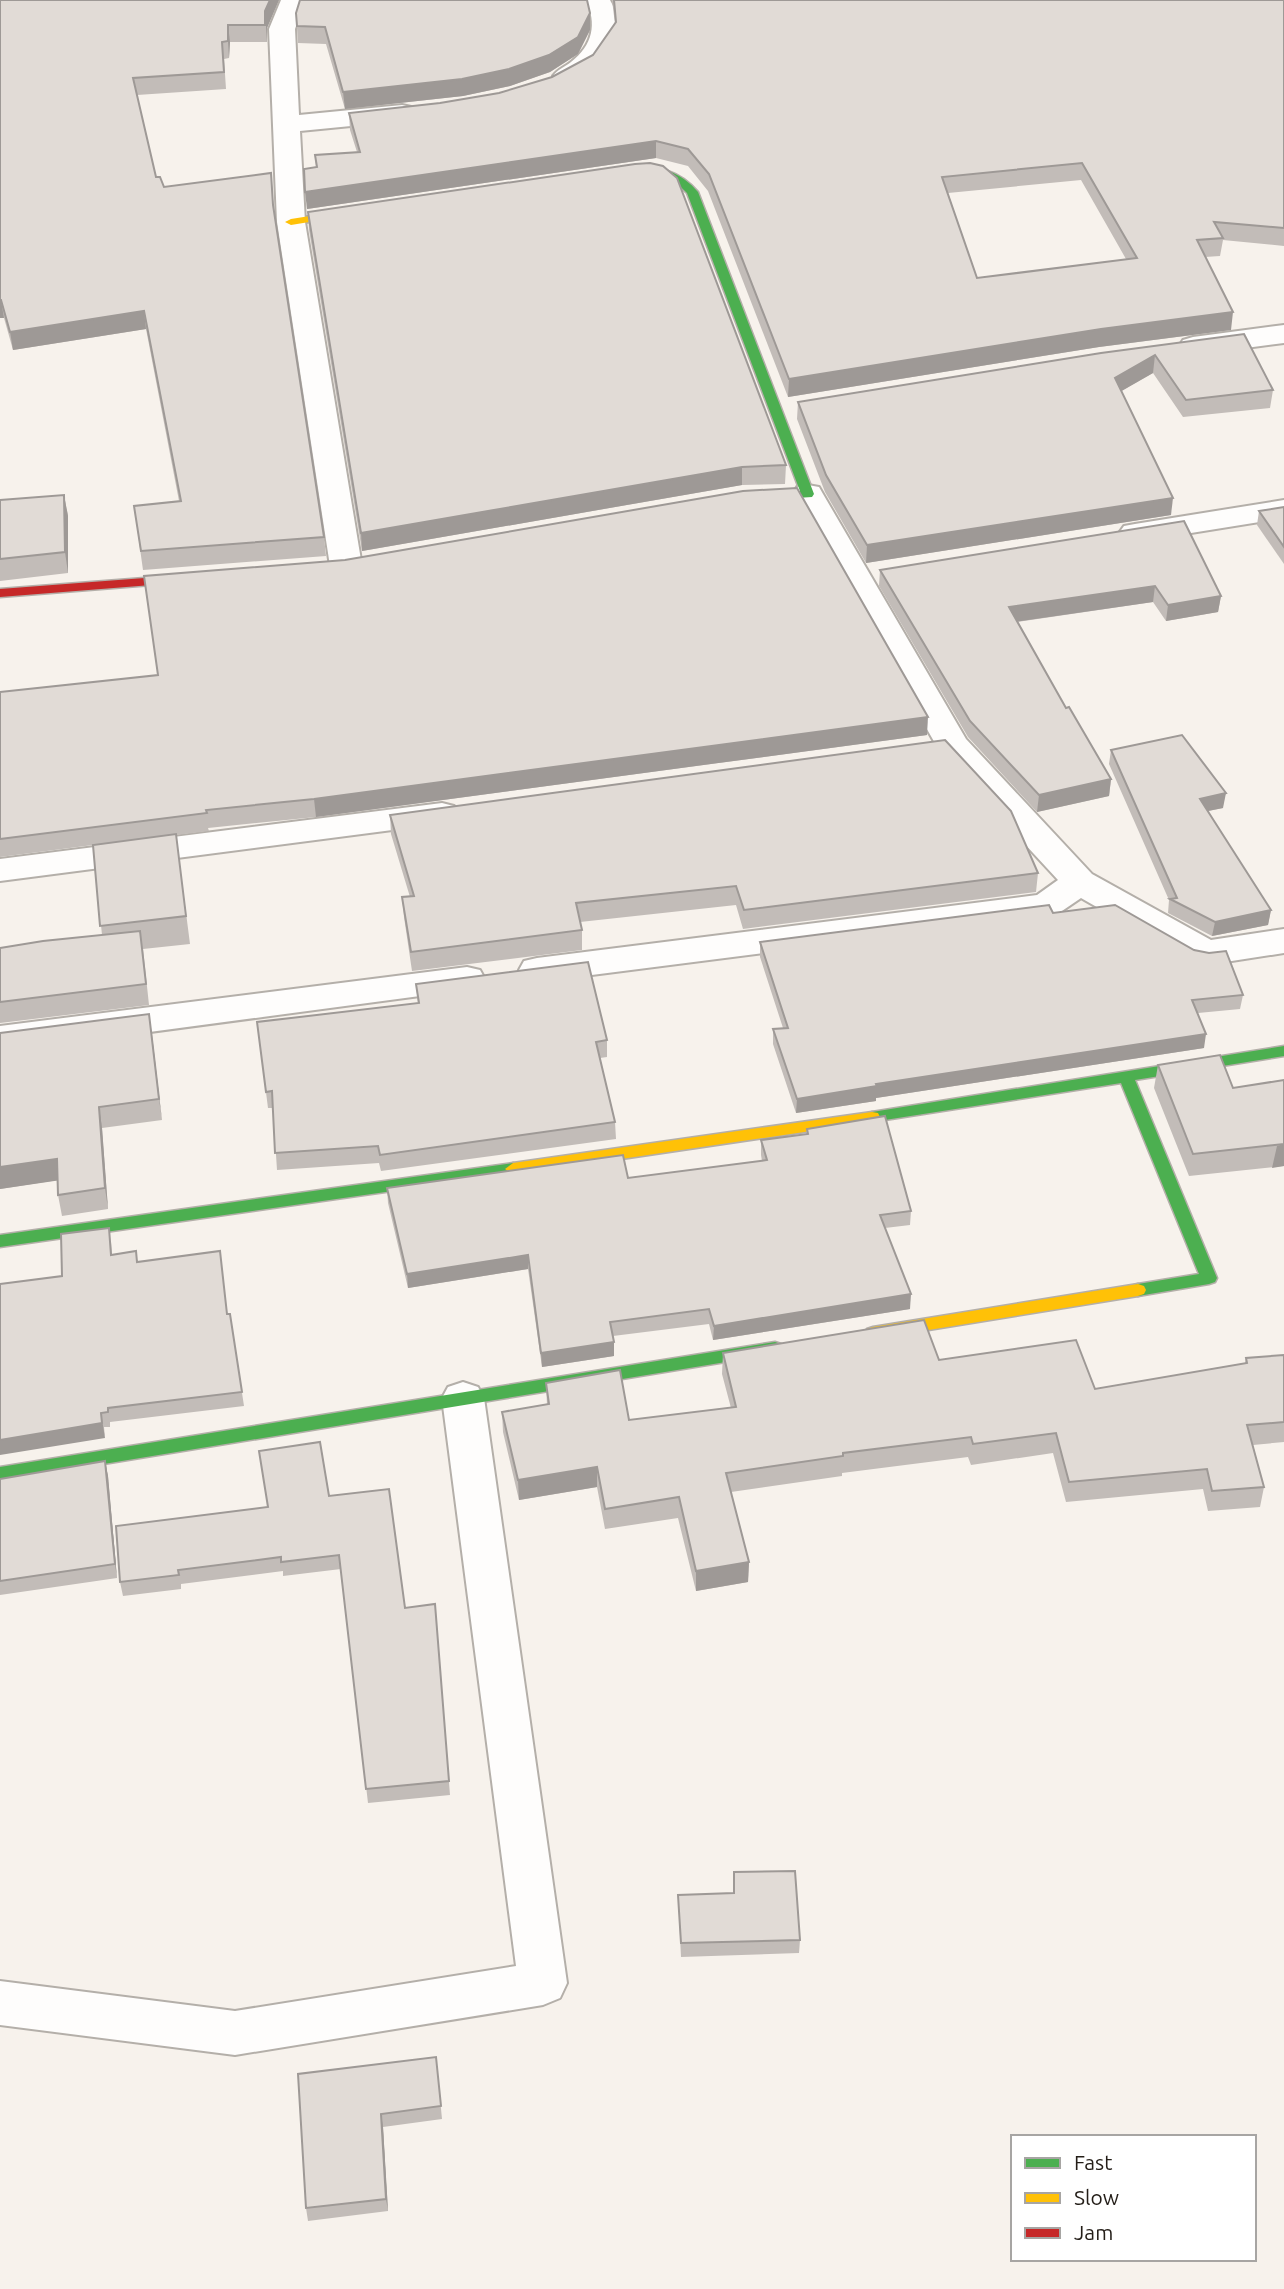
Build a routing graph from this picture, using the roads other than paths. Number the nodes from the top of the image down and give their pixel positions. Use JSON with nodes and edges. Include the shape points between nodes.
{"nodes":[{"id":1,"x":293,"y":0,"type":"edge"},
{"id":2,"x":598,"y":0,"type":"edge"},
{"id":3,"x":550,"y":84,"type":"edge"},
{"id":4,"x":432,"y":109,"type":"edge"},
{"id":5,"x":287,"y":124,"type":"junction"},
{"id":6,"x":602,"y":175,"type":"edge"},
{"id":7,"x":372,"y":210,"type":"edge"},
{"id":8,"x":291,"y":222,"type":"junction"},
{"id":9,"x":1284,"y":334,"type":"edge"},
{"id":10,"x":1165,"y":350,"type":"edge"},
{"id":11,"x":808,"y":494,"type":"junction"},
{"id":12,"x":729,"y":499,"type":"edge"},
{"id":13,"x":1284,"y":509,"type":"edge"},
{"id":14,"x":1105,"y":538,"type":"edge"},
{"id":15,"x":346,"y":566,"type":"edge"},
{"id":16,"x":208,"y":577,"type":"edge"},
{"id":17,"x":0,"y":593,"type":"edge"},
{"id":18,"x":468,"y":810,"type":"edge"},
{"id":19,"x":0,"y":870,"type":"edge"},
{"id":20,"x":1080,"y":882,"type":"junction"},
{"id":21,"x":1284,"y":940,"type":"edge"},
{"id":22,"x":0,"y":1039,"type":"edge"},
{"id":23,"x":1284,"y":1051,"type":"edge"},
{"id":24,"x":1126,"y":1077,"type":"junction"},
{"id":25,"x":0,"y":1241,"type":"edge"},
{"id":26,"x":860,"y":1335,"type":"edge"},
{"id":27,"x":792,"y":1346,"type":"edge"},
{"id":28,"x":463,"y":1398,"type":"junction"},
{"id":29,"x":0,"y":1474,"type":"edge"},
{"id":30,"x":0,"y":2003,"type":"edge"}],
"edges":[{"from":1,"to":5,"type":"street","via":[[282,29]]},
{"from":2,"to":3,"type":"street","via":[[607,23],[598,50],[571,74]]},
{"from":4,"to":5,"type":"street"},
{"from":5,"to":8,"type":"street"},
{"from":6,"to":11,"type":"street","via":[[656,169],[678,175],[692,192],[790,409]]},
{"from":7,"to":8,"type":"street"},
{"from":8,"to":15,"type":"street"},
{"from":9,"to":10,"type":"street"},
{"from":11,"to":12,"type":"street"},
{"from":11,"to":20,"type":"street","via":[[870,575],[938,746]]},
{"from":13,"to":14,"type":"street"},
{"from":16,"to":17,"type":"street"},
{"from":18,"to":19,"type":"street"},
{"from":20,"to":21,"type":"street","via":[[1206,953]]},
{"from":20,"to":22,"type":"street","via":[[1046,905]]},
{"from":23,"to":24,"type":"street"},
{"from":24,"to":25,"type":"street","via":[[784,1132]]},
{"from":24,"to":26,"type":"street","via":[[1209,1278]]},
{"from":27,"to":28,"type":"street"},
{"from":28,"to":29,"type":"street"},
{"from":28,"to":30,"type":"street","via":[[544,1983],[236,2033]]}]}
